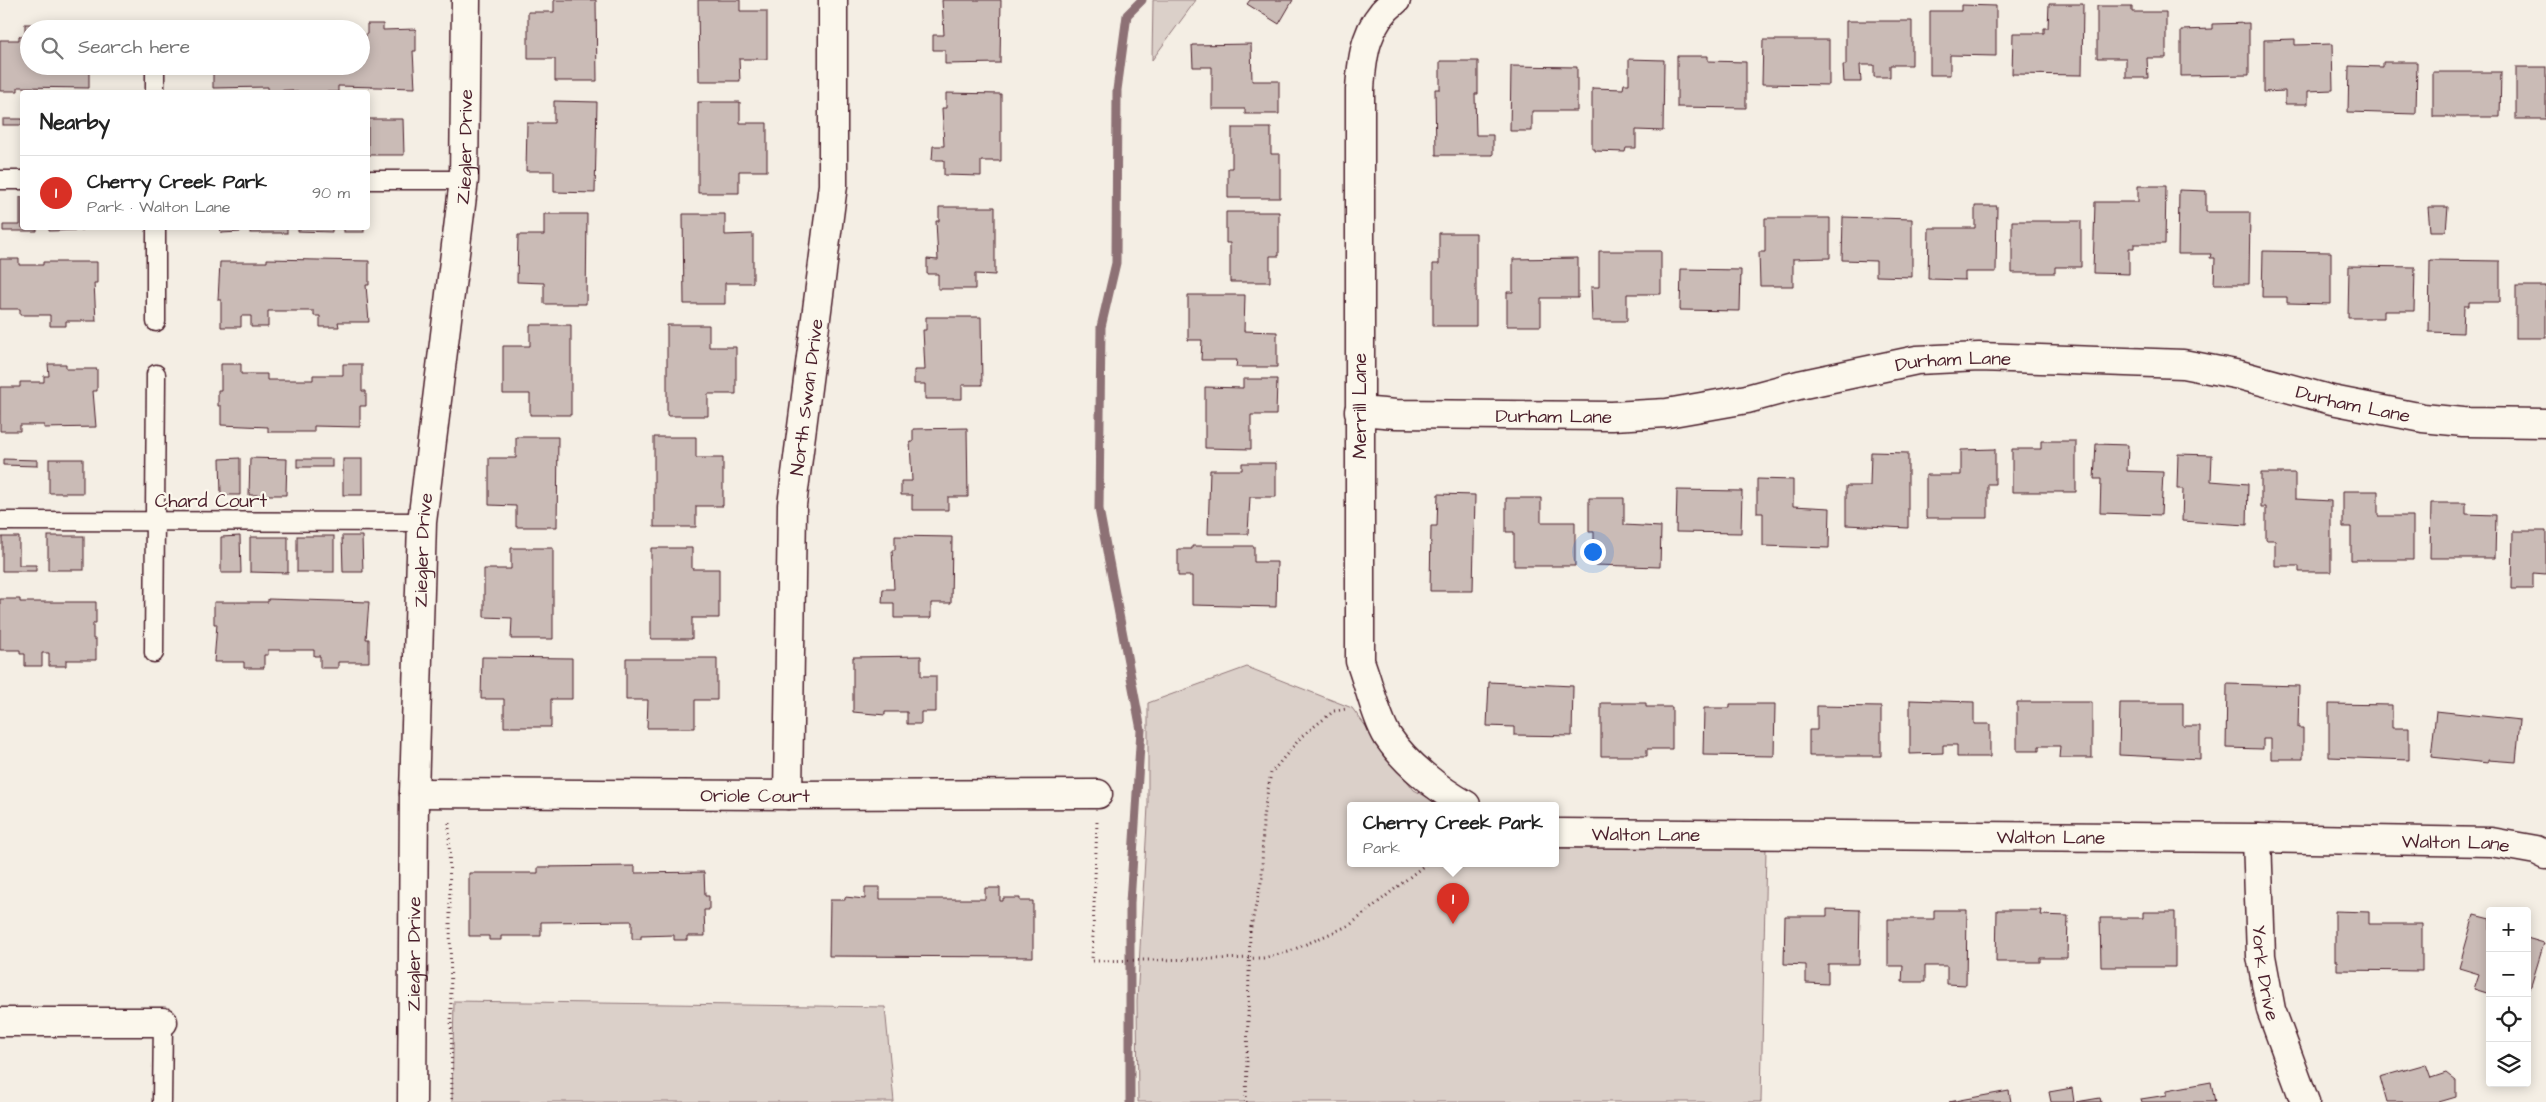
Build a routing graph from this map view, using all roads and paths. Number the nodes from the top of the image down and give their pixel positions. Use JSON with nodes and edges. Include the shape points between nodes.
{"nodes":[{"id":1,"x":466,"y":0,"type":"edge"},
{"id":2,"x":833,"y":0,"type":"edge"},
{"id":3,"x":1396,"y":0,"type":"edge"},
{"id":4,"x":154,"y":75,"type":"edge"},
{"id":5,"x":155,"y":90,"type":"edge"},
{"id":6,"x":0,"y":180,"type":"edge"},
{"id":7,"x":20,"y":180,"type":"edge"},
{"id":8,"x":370,"y":180,"type":"edge"},
{"id":9,"x":464,"y":180,"type":"junction"},
{"id":10,"x":156,"y":230,"type":"edge"},
{"id":11,"x":156,"y":322,"type":"dead end"},
{"id":12,"x":156,"y":374,"type":"dead end"},
{"id":13,"x":1359,"y":411,"type":"junction"},
{"id":14,"x":2546,"y":423,"type":"edge"},
{"id":15,"x":0,"y":521,"type":"edge"},
{"id":16,"x":155,"y":522,"type":"junction"},
{"id":17,"x":422,"y":522,"type":"junction"},
{"id":18,"x":154,"y":653,"type":"dead end"},
{"id":19,"x":1352,"y":708,"type":"dead end"},
{"id":20,"x":414,"y":793,"type":"junction"},
{"id":21,"x":448,"y":793,"type":"junction"},
{"id":22,"x":1098,"y":794,"type":"joint"},
{"id":23,"x":788,"y":795,"type":"junction"},
{"id":24,"x":1456,"y":800,"type":"edge"},
{"id":25,"x":1559,"y":834,"type":"edge"},
{"id":26,"x":2257,"y":838,"type":"junction"},
{"id":27,"x":2546,"y":855,"type":"edge"},
{"id":28,"x":1422,"y":867,"type":"edge"},
{"id":29,"x":1249,"y":958,"type":"junction"},
{"id":30,"x":0,"y":1022,"type":"edge"},
{"id":31,"x":163,"y":1022,"type":"joint"},
{"id":32,"x":162,"y":1102,"type":"edge"},
{"id":33,"x":412,"y":1102,"type":"edge"},
{"id":34,"x":452,"y":1102,"type":"edge"},
{"id":35,"x":1246,"y":1102,"type":"edge"},
{"id":36,"x":2305,"y":1102,"type":"edge"}],
"edges":[{"from":1,"to":9,"type":"street","name":"Ziegler Drive"},
{"from":2,"to":23,"type":"street","name":"North Swan Drive","via":[[833,185],[792,505]]},
{"from":3,"to":13,"type":"street","name":"Merrill Lane","via":[[1370,30],[1362,58]]},
{"from":4,"to":5,"type":"lane"},
{"from":6,"to":7,"type":"lane"},
{"from":8,"to":9,"type":"lane"},
{"from":9,"to":17,"type":"street","name":"Ziegler Drive"},
{"from":10,"to":11,"type":"lane"},
{"from":12,"to":16,"type":"lane"},
{"from":13,"to":14,"type":"street","name":"Durham Lane","via":[[1612,416],[1667,413],[1747,399],[1918,360],[1979,357],[2183,364],[2423,418]]},
{"from":13,"to":24,"type":"street","name":"Merrill Lane","via":[[1360,662],[1388,737],[1420,772]]},
{"from":15,"to":16,"type":"lane","name":"Chard Court"},
{"from":16,"to":17,"type":"lane","name":"Chard Court"},
{"from":16,"to":18,"type":"lane"},
{"from":17,"to":20,"type":"street","name":"Ziegler Drive"},
{"from":19,"to":29,"type":"path","via":[[1334,711],[1302,736],[1271,773],[1264,817],[1262,878],[1250,931]]},
{"from":20,"to":21,"type":"street","name":"Oriole Court"},
{"from":20,"to":33,"type":"street","name":"Ziegler Drive"},
{"from":21,"to":23,"type":"street","name":"Oriole Court"},
{"from":21,"to":34,"type":"path"},
{"from":22,"to":23,"type":"street","name":"Oriole Court"},
{"from":22,"to":29,"type":"path","via":[[1092,961]]},
{"from":25,"to":26,"type":"street","name":"Walton Lane"},
{"from":26,"to":27,"type":"street","name":"Walton Lane","via":[[2491,842],[2536,850]]},
{"from":26,"to":36,"type":"street","name":"York Drive","via":[[2262,956],[2271,1010]]},
{"from":28,"to":29,"type":"path","via":[[1350,925],[1288,952]]},
{"from":29,"to":35,"type":"path"},
{"from":30,"to":31,"type":"street"},
{"from":31,"to":32,"type":"lane"}]}
